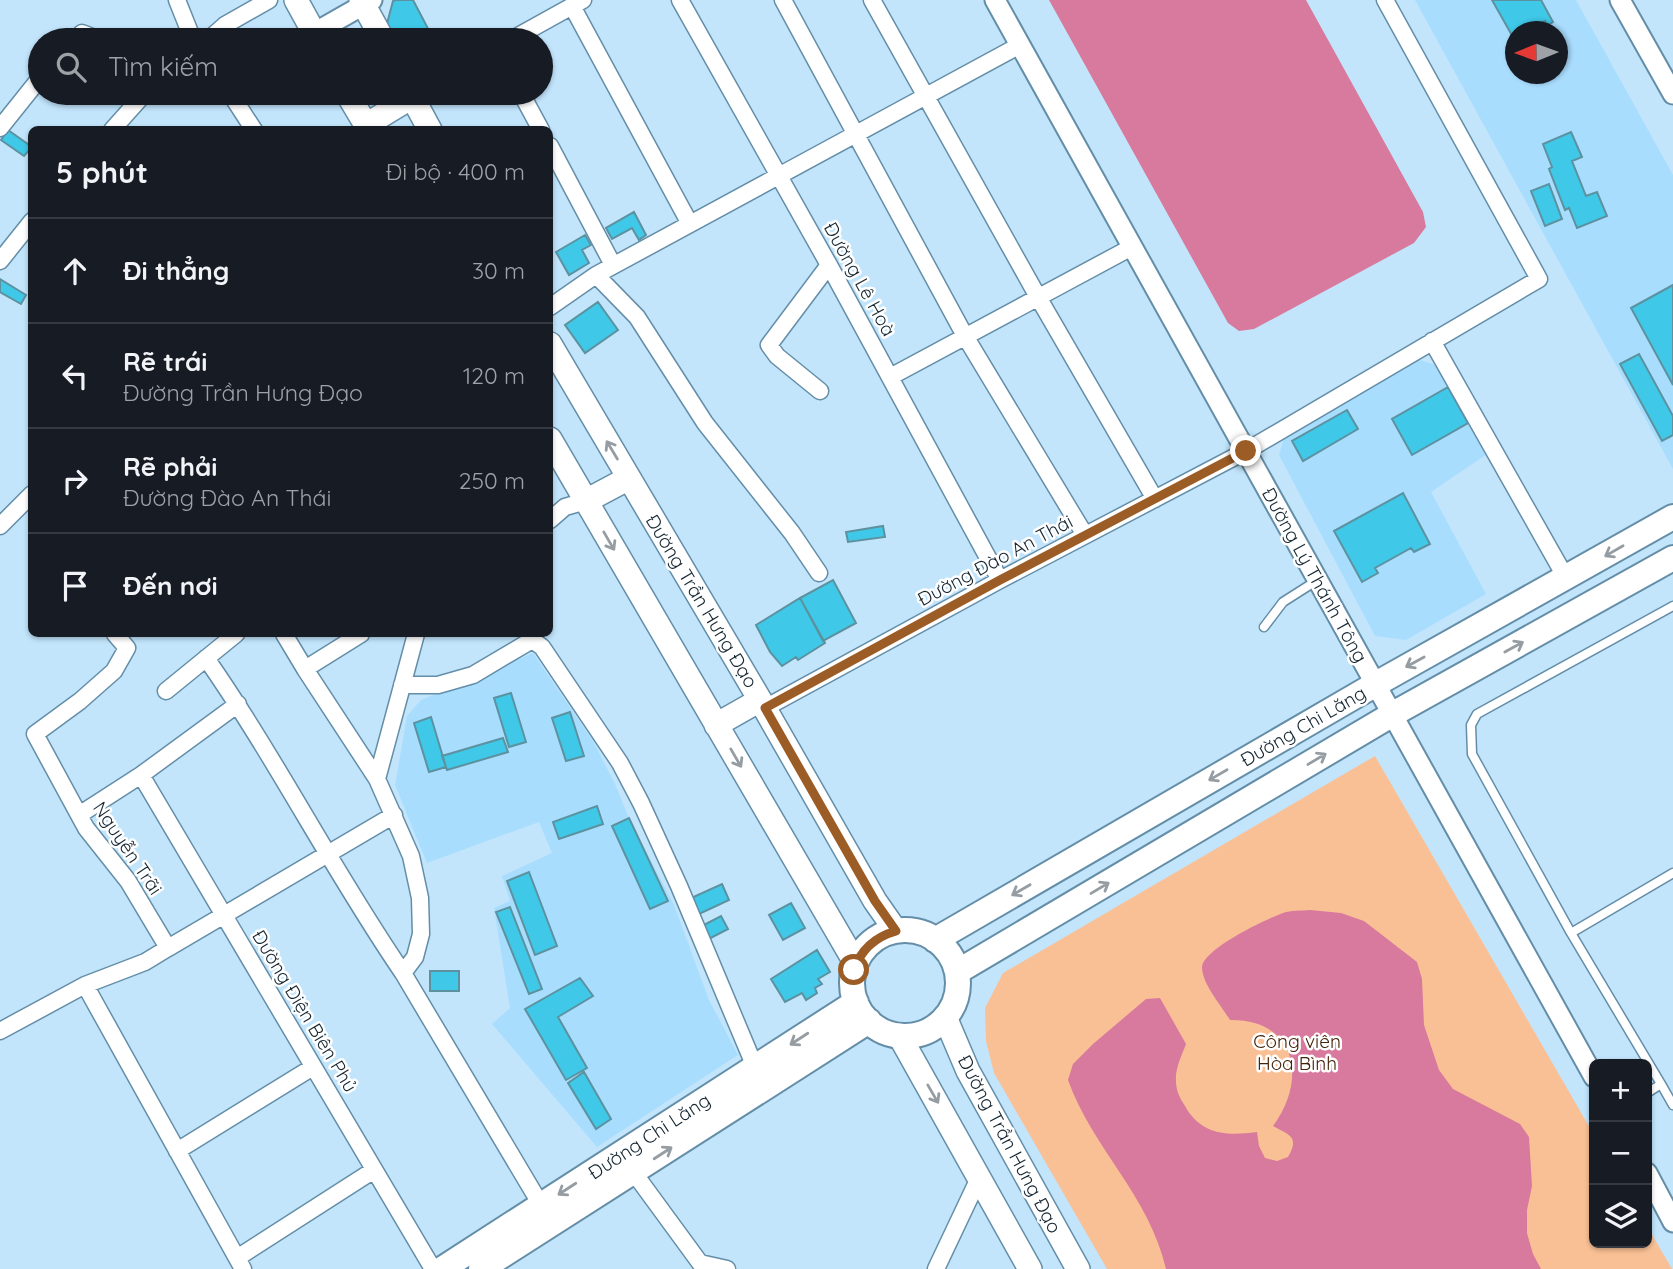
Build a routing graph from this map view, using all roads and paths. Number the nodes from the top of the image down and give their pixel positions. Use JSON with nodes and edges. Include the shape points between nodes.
{"nodes":[{"id":1,"x":177,"y":0,"type":"edge"},
{"id":2,"x":270,"y":0,"type":"edge"},
{"id":3,"x":680,"y":0,"type":"edge"},
{"id":4,"x":783,"y":0,"type":"edge"},
{"id":5,"x":872,"y":0,"type":"edge"},
{"id":6,"x":995,"y":0,"type":"edge"},
{"id":7,"x":1384,"y":0,"type":"edge"},
{"id":8,"x":1620,"y":0,"type":"edge"},
{"id":9,"x":297,"y":1,"type":"edge"},
{"id":10,"x":365,"y":1,"type":"edge"},
{"id":11,"x":577,"y":3,"type":"edge"},
{"id":12,"x":188,"y":28,"type":"edge"},
{"id":13,"x":222,"y":28,"type":"edge"},
{"id":14,"x":312,"y":28,"type":"edge"},
{"id":15,"x":327,"y":28,"type":"edge"},
{"id":16,"x":377,"y":28,"type":"edge"},
{"id":17,"x":533,"y":28,"type":"edge"},
{"id":18,"x":1020,"y":45,"type":"junction"},
{"id":19,"x":28,"y":93,"type":"edge"},
{"id":20,"x":1673,"y":94,"type":"edge"},
{"id":21,"x":926,"y":96,"type":"junction"},
{"id":22,"x":133,"y":105,"type":"edge"},
{"id":23,"x":238,"y":105,"type":"edge"},
{"id":24,"x":354,"y":105,"type":"edge"},
{"id":25,"x":399,"y":105,"type":"edge"},
{"id":26,"x":419,"y":105,"type":"edge"},
{"id":27,"x":527,"y":105,"type":"edge"},
{"id":28,"x":115,"y":126,"type":"edge"},
{"id":29,"x":251,"y":126,"type":"edge"},
{"id":30,"x":367,"y":126,"type":"edge"},
{"id":31,"x":369,"y":126,"type":"edge"},
{"id":32,"x":428,"y":126,"type":"edge"},
{"id":33,"x":539,"y":126,"type":"edge"},
{"id":34,"x":0,"y":128,"type":"edge"},
{"id":35,"x":856,"y":134,"type":"junction"},
{"id":36,"x":553,"y":152,"type":"edge"},
{"id":37,"x":779,"y":176,"type":"junction"},
{"id":38,"x":690,"y":224,"type":"junction"},
{"id":39,"x":28,"y":226,"type":"edge"},
{"id":40,"x":1132,"y":247,"type":"junction"},
{"id":41,"x":0,"y":261,"type":"edge"},
{"id":42,"x":613,"y":265,"type":"junction"},
{"id":43,"x":829,"y":265,"type":"junction"},
{"id":44,"x":596,"y":275,"type":"junction"},
{"id":45,"x":1038,"y":297,"type":"junction"},
{"id":46,"x":553,"y":305,"type":"edge"},
{"id":47,"x":965,"y":336,"type":"junction"},
{"id":48,"x":1432,"y":341,"type":"junction"},
{"id":49,"x":553,"y":349,"type":"edge"},
{"id":50,"x":890,"y":377,"type":"junction"},
{"id":51,"x":820,"y":391,"type":"dead end"},
{"id":52,"x":553,"y":444,"type":"edge"},
{"id":53,"x":1246,"y":451,"type":"junction"},
{"id":54,"x":629,"y":478,"type":"junction"},
{"id":55,"x":28,"y":498,"type":"edge"},
{"id":56,"x":1155,"y":499,"type":"junction"},
{"id":57,"x":586,"y":501,"type":"junction"},
{"id":58,"x":553,"y":517,"type":"edge"},
{"id":59,"x":1673,"y":517,"type":"edge"},
{"id":60,"x":0,"y":526,"type":"edge"},
{"id":61,"x":1085,"y":535,"type":"junction"},
{"id":62,"x":1673,"y":558,"type":"edge"},
{"id":63,"x":818,"y":573,"type":"dead end"},
{"id":64,"x":1566,"y":578,"type":"junction"},
{"id":65,"x":1000,"y":580,"type":"junction"},
{"id":66,"x":1318,"y":580,"type":"junction"},
{"id":67,"x":1673,"y":606,"type":"edge"},
{"id":68,"x":1264,"y":627,"type":"dead end"},
{"id":69,"x":118,"y":637,"type":"edge"},
{"id":70,"x":232,"y":637,"type":"edge"},
{"id":71,"x":286,"y":637,"type":"edge"},
{"id":72,"x":356,"y":637,"type":"edge"},
{"id":73,"x":414,"y":637,"type":"edge"},
{"id":74,"x":206,"y":658,"type":"junction"},
{"id":75,"x":305,"y":670,"type":"junction"},
{"id":76,"x":1376,"y":684,"type":"junction"},
{"id":77,"x":402,"y":685,"type":"junction"},
{"id":78,"x":166,"y":691,"type":"dead end"},
{"id":79,"x":237,"y":704,"type":"junction"},
{"id":80,"x":762,"y":704,"type":"junction"},
{"id":81,"x":1393,"y":714,"type":"junction"},
{"id":82,"x":716,"y":726,"type":"junction"},
{"id":83,"x":141,"y":775,"type":"junction"},
{"id":84,"x":377,"y":779,"type":"junction"},
{"id":85,"x":79,"y":815,"type":"junction"},
{"id":86,"x":394,"y":815,"type":"junction"},
{"id":87,"x":328,"y":854,"type":"junction"},
{"id":88,"x":1673,"y":873,"type":"edge"},
{"id":89,"x":223,"y":915,"type":"junction"},
{"id":90,"x":896,"y":931,"type":"junction"},
{"id":91,"x":1571,"y":933,"type":"junction"},
{"id":92,"x":935,"y":940,"type":"junction"},
{"id":93,"x":168,"y":948,"type":"junction"},
{"id":94,"x":856,"y":964,"type":"junction"},
{"id":95,"x":957,"y":972,"type":"junction"},
{"id":96,"x":403,"y":973,"type":"junction"},
{"id":97,"x":85,"y":985,"type":"junction"},
{"id":98,"x":862,"y":1011,"type":"junction"},
{"id":99,"x":945,"y":1017,"type":"junction"},
{"id":100,"x":0,"y":1031,"type":"edge"},
{"id":101,"x":899,"y":1035,"type":"junction"},
{"id":102,"x":313,"y":1067,"type":"junction"},
{"id":103,"x":755,"y":1067,"type":"junction"},
{"id":104,"x":1589,"y":1068,"type":"edge"},
{"id":105,"x":1661,"y":1084,"type":"junction"},
{"id":106,"x":1652,"y":1090,"type":"edge"},
{"id":107,"x":1673,"y":1105,"type":"edge"},
{"id":108,"x":177,"y":1151,"type":"junction"},
{"id":109,"x":627,"y":1163,"type":"junction"},
{"id":110,"x":374,"y":1170,"type":"junction"},
{"id":111,"x":979,"y":1178,"type":"junction"},
{"id":112,"x":1652,"y":1182,"type":"edge"},
{"id":113,"x":541,"y":1205,"type":"junction"},
{"id":114,"x":1673,"y":1222,"type":"edge"},
{"id":115,"x":240,"y":1263,"type":"edge"},
{"id":116,"x":695,"y":1266,"type":"edge"},
{"id":117,"x":433,"y":1269,"type":"edge"},
{"id":118,"x":442,"y":1269,"type":"edge"},
{"id":119,"x":481,"y":1269,"type":"edge"},
{"id":120,"x":727,"y":1269,"type":"edge"},
{"id":121,"x":936,"y":1269,"type":"edge"},
{"id":122,"x":1030,"y":1269,"type":"edge"},
{"id":123,"x":1078,"y":1269,"type":"edge"}],
"edges":[{"from":1,"to":12,"type":"street"},
{"from":2,"to":13,"type":"street"},
{"from":3,"to":37,"type":"street","name":"Đường Lê Hoà"},
{"from":4,"to":35,"type":"street"},
{"from":5,"to":21,"type":"street"},
{"from":6,"to":18,"type":"street","name":"Đường Lý Thánh Tông"},
{"from":7,"to":48,"type":"street","name":"Đường Đào An Thái","via":[[1539,279]]},
{"from":8,"to":20,"type":"street"},
{"from":9,"to":14,"type":"main road"},
{"from":10,"to":15,"type":"street"},
{"from":10,"to":16,"type":"main road"},
{"from":11,"to":17,"type":"street"},
{"from":11,"to":38,"type":"street"},
{"from":18,"to":21,"type":"street"},
{"from":18,"to":40,"type":"street","name":"Đường Lý Thánh Tông"},
{"from":19,"to":34,"type":"street"},
{"from":21,"to":35,"type":"street"},
{"from":21,"to":45,"type":"street"},
{"from":22,"to":28,"type":"street"},
{"from":23,"to":29,"type":"street"},
{"from":24,"to":30,"type":"main road"},
{"from":25,"to":31,"type":"main road"},
{"from":26,"to":32,"type":"main road"},
{"from":27,"to":33,"type":"street"},
{"from":35,"to":37,"type":"street"},
{"from":35,"to":47,"type":"street"},
{"from":36,"to":42,"type":"street"},
{"from":37,"to":38,"type":"street"},
{"from":37,"to":43,"type":"street","name":"Đường Lê Hoà"},
{"from":38,"to":42,"type":"street"},
{"from":39,"to":41,"type":"street"},
{"from":40,"to":45,"type":"street"},
{"from":40,"to":53,"type":"street","name":"Đường Lý Thánh Tông"},
{"from":42,"to":44,"type":"street"},
{"from":43,"to":50,"type":"street","name":"Đường Lê Hoà"},
{"from":43,"to":51,"type":"street","via":[[769,345]]},
{"from":44,"to":46,"type":"street"},
{"from":44,"to":63,"type":"street","via":[[637,317],[705,423]]},
{"from":45,"to":47,"type":"street"},
{"from":45,"to":56,"type":"street"},
{"from":47,"to":50,"type":"street"},
{"from":47,"to":61,"type":"street"},
{"from":48,"to":53,"type":"street","name":"Đường Đào An Thái"},
{"from":48,"to":64,"type":"street"},
{"from":54,"to":49,"type":"main road","name":"Đường Trần Hưng Đạo","one_way":true},
{"from":50,"to":65,"type":"street","name":"Đường Lê Hoà"},
{"from":52,"to":57,"type":"main road"},
{"from":53,"to":56,"type":"street","name":"Đường Đào An Thái"},
{"from":53,"to":66,"type":"street","name":"Đường Lý Thánh Tông"},
{"from":54,"to":57,"type":"main road"},
{"from":54,"to":80,"type":"main road","name":"Đường Trần Hưng Đạo"},
{"from":55,"to":60,"type":"street"},
{"from":56,"to":61,"type":"street","name":"Đường Đào An Thái"},
{"from":57,"to":58,"type":"street","via":[[565,507]]},
{"from":57,"to":82,"type":"main road","one_way":true},
{"from":59,"to":64,"type":"main road","name":"Đường Chi Lăng","one_way":true},
{"from":61,"to":65,"type":"street","name":"Đường Đào An Thái"},
{"from":81,"to":62,"type":"main road","name":"Đường Chi Lăng","one_way":true},
{"from":64,"to":76,"type":"main road","name":"Đường Chi Lăng","one_way":true},
{"from":65,"to":80,"type":"street","name":"Đường Đào An Thái"},
{"from":66,"to":68,"type":"lane","via":[[1283,602]]},
{"from":66,"to":76,"type":"street","name":"Đường Lý Thánh Tông"},
{"from":67,"to":91,"type":"lane","via":[[1477,715],[1471,725],[1472,754]]},
{"from":69,"to":85,"type":"street","name":"Nguyễn Trãi","via":[[127,648],[114,671],[35,734]]},
{"from":70,"to":74,"type":"street"},
{"from":71,"to":75,"type":"street"},
{"from":72,"to":75,"type":"street"},
{"from":73,"to":77,"type":"street"},
{"from":74,"to":78,"type":"street"},
{"from":74,"to":79,"type":"street"},
{"from":75,"to":84,"type":"street"},
{"from":76,"to":81,"type":"street","name":"Đường Lý Thánh Tông"},
{"from":76,"to":92,"type":"main road","name":"Đường Chi Lăng","one_way":true},
{"from":77,"to":84,"type":"street"},
{"from":77,"to":103,"type":"street","via":[[438,684],[473,675],[532,640],[542,647],[620,763],[641,803]]},
{"from":79,"to":83,"type":"street"},
{"from":79,"to":87,"type":"street"},
{"from":80,"to":82,"type":"main road"},
{"from":80,"to":90,"type":"main road","name":"Đường Trần Hưng Đạo"},
{"from":95,"to":81,"type":"main road","name":"Đường Chi Lăng","one_way":true},
{"from":81,"to":104,"type":"street","name":"Đường Lý Thánh Tông"},
{"from":82,"to":94,"type":"main road","one_way":true},
{"from":83,"to":85,"type":"street"},
{"from":83,"to":89,"type":"street","name":"Đường Điện Biên Phủ"},
{"from":84,"to":86,"type":"street"},
{"from":85,"to":93,"type":"street","name":"Nguyễn Trãi","via":[[128,881]]},
{"from":86,"to":87,"type":"street"},
{"from":86,"to":96,"type":"street","via":[[411,856],[420,898],[421,934],[415,957]]},
{"from":87,"to":89,"type":"street"},
{"from":87,"to":96,"type":"street"},
{"from":88,"to":91,"type":"lane"},
{"from":89,"to":93,"type":"street"},
{"from":89,"to":102,"type":"street","name":"Đường Điện Biên Phủ"},
{"from":90,"to":92,"type":"main road","via":[[917,931]]},
{"from":90,"to":94,"type":"main road","via":[[872,942]]},
{"from":91,"to":105,"type":"lane"},
{"from":92,"to":95,"type":"main road","via":[[949,954]]},
{"from":93,"to":97,"type":"street"},
{"from":94,"to":98,"type":"main road","via":[[853,983]]},
{"from":95,"to":99,"type":"main road","via":[[956,996]]},
{"from":96,"to":113,"type":"street"},
{"from":97,"to":100,"type":"street"},
{"from":97,"to":108,"type":"street"},
{"from":98,"to":101,"type":"main road","via":[[883,1031]]},
{"from":98,"to":103,"type":"main road","name":"Đường Chi Lăng","one_way":true},
{"from":109,"to":98,"type":"main road","name":"Đường Chi Lăng","one_way":true},
{"from":99,"to":101,"type":"main road","via":[[924,1032]]},
{"from":99,"to":123,"type":"main road","name":"Đường Trần Hưng Đạo","via":[[968,1071]]},
{"from":101,"to":111,"type":"main road","one_way":true},
{"from":102,"to":108,"type":"street"},
{"from":102,"to":110,"type":"street","name":"Đường Điện Biên Phủ"},
{"from":103,"to":109,"type":"main road","name":"Đường Chi Lăng"},
{"from":105,"to":106,"type":"lane"},
{"from":105,"to":107,"type":"lane"},
{"from":108,"to":115,"type":"street"},
{"from":109,"to":113,"type":"main road","name":"Đường Chi Lăng","one_way":true},
{"from":109,"to":116,"type":"street"},
{"from":109,"to":119,"type":"main road","name":"Đường Chi Lăng"},
{"from":110,"to":115,"type":"street"},
{"from":110,"to":117,"type":"street","name":"Đường Điện Biên Phủ"},
{"from":111,"to":121,"type":"street"},
{"from":111,"to":122,"type":"main road"},
{"from":112,"to":114,"type":"street"},
{"from":113,"to":118,"type":"main road","name":"Đường Chi Lăng"},
{"from":116,"to":120,"type":"street"}]}
